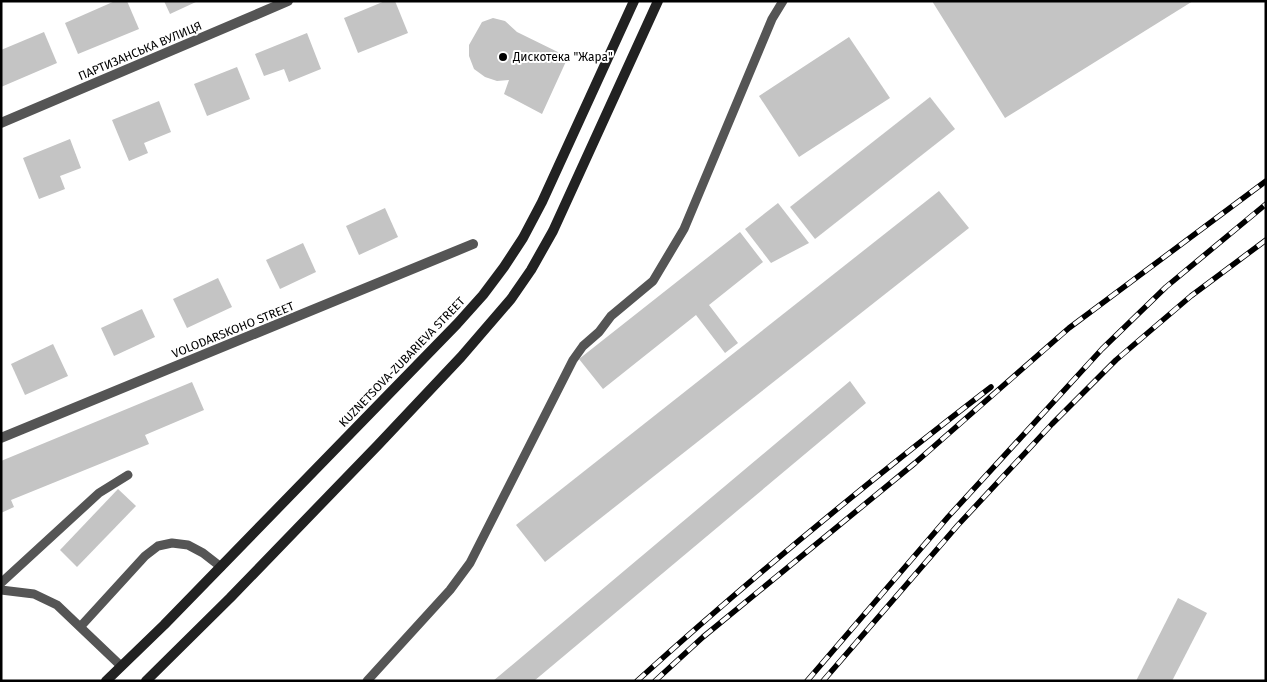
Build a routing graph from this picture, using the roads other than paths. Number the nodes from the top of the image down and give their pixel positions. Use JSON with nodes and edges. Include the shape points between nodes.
{"nodes":[{"id":1,"x":288,"y":1,"type":"edge"},
{"id":2,"x":634,"y":1,"type":"edge"},
{"id":3,"x":658,"y":1,"type":"edge"},
{"id":4,"x":783,"y":1,"type":"edge"},
{"id":5,"x":1,"y":123,"type":"edge"},
{"id":6,"x":473,"y":244,"type":"dead end"},
{"id":7,"x":1,"y":438,"type":"edge"},
{"id":8,"x":128,"y":475,"type":"dead end"},
{"id":9,"x":221,"y":567,"type":"junction"},
{"id":10,"x":1,"y":583,"type":"edge"},
{"id":11,"x":1,"y":590,"type":"edge"},
{"id":12,"x":81,"y":626,"type":"junction"},
{"id":13,"x":121,"y":666,"type":"junction"},
{"id":14,"x":106,"y":681,"type":"edge"},
{"id":15,"x":146,"y":681,"type":"edge"},
{"id":16,"x":367,"y":681,"type":"edge"}],
"edges":[{"from":1,"to":5,"type":"street","name":"ПАРТИЗАНСЬКА ВУЛИЦЯ"},
{"from":2,"to":9,"type":"main road","name":"KUZNETSOVA-ZUBARIEVA STREET","via":[[542,202],[523,238],[483,296]]},
{"from":3,"to":15,"type":"main road","via":[[553,231],[511,299],[378,445]]},
{"from":4,"to":16,"type":"lane","via":[[772,19],[684,229],[653,281],[611,316],[583,346],[470,563],[450,590]]},
{"from":6,"to":7,"type":"street","name":"VOLODARSKOHO STREET"},
{"from":8,"to":10,"type":"lane","via":[[99,493]]},
{"from":9,"to":12,"type":"lane","via":[[188,545],[172,543],[158,546]]},
{"from":9,"to":13,"type":"main road","name":"KUZNETSOVA-ZUBARIEVA STREET"},
{"from":11,"to":12,"type":"lane","via":[[48,599]]},
{"from":12,"to":13,"type":"lane"},
{"from":13,"to":14,"type":"main road","name":"KUZNETSOVA-ZUBARIEVA STREET"}]}
